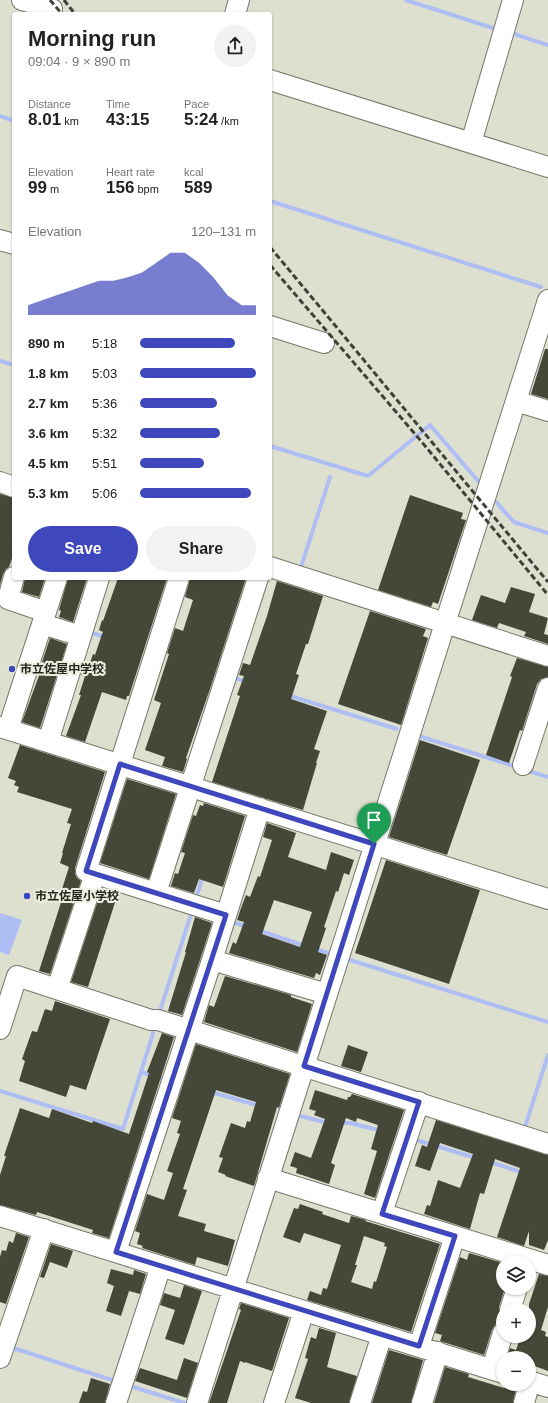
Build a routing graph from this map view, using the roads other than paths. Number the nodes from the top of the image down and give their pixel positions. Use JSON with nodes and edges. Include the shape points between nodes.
{"nodes":[{"id":1,"x":22,"y":0,"type":"edge"},
{"id":2,"x":239,"y":0,"type":"edge"},
{"id":3,"x":513,"y":0,"type":"edge"},
{"id":4,"x":52,"y":9,"type":"dead end"},
{"id":5,"x":236,"y":12,"type":"edge"},
{"id":6,"x":272,"y":81,"type":"edge"},
{"id":7,"x":471,"y":143,"type":"junction"},
{"id":8,"x":548,"y":167,"type":"edge"},
{"id":9,"x":0,"y":240,"type":"edge"},
{"id":10,"x":12,"y":243,"type":"edge"},
{"id":11,"x":548,"y":300,"type":"edge"},
{"id":12,"x":272,"y":327,"type":"edge"},
{"id":13,"x":324,"y":343,"type":"dead end"},
{"id":14,"x":516,"y":401,"type":"junction"},
{"id":15,"x":548,"y":412,"type":"edge"},
{"id":16,"x":0,"y":482,"type":"edge"},
{"id":17,"x":12,"y":486,"type":"edge"},
{"id":18,"x":272,"y":568,"type":"edge"},
{"id":19,"x":13,"y":580,"type":"edge"},
{"id":20,"x":55,"y":580,"type":"edge"},
{"id":21,"x":98,"y":580,"type":"edge"},
{"id":22,"x":178,"y":580,"type":"edge"},
{"id":23,"x":257,"y":580,"type":"edge"},
{"id":24,"x":44,"y":618,"type":"junction"},
{"id":25,"x":445,"y":622,"type":"junction"},
{"id":26,"x":81,"y":636,"type":"junction"},
{"id":27,"x":548,"y":656,"type":"edge"},
{"id":28,"x":548,"y":688,"type":"edge"},
{"id":29,"x":4,"y":728,"type":"edge"},
{"id":30,"x":48,"y":742,"type":"junction"},
{"id":31,"x":120,"y":764,"type":"junction"},
{"id":32,"x":524,"y":765,"type":"dead end"},
{"id":33,"x":190,"y":786,"type":"junction"},
{"id":34,"x":260,"y":808,"type":"junction"},
{"id":35,"x":374,"y":844,"type":"junction"},
{"id":36,"x":95,"y":874,"type":"junction"},
{"id":37,"x":156,"y":893,"type":"junction"},
{"id":38,"x":548,"y":899,"type":"edge"},
{"id":39,"x":226,"y":915,"type":"junction"},
{"id":40,"x":212,"y":960,"type":"junction"},
{"id":41,"x":58,"y":989,"type":"junction"},
{"id":42,"x":327,"y":994,"type":"junction"},
{"id":43,"x":0,"y":1029,"type":"edge"},
{"id":44,"x":189,"y":1030,"type":"junction"},
{"id":45,"x":304,"y":1066,"type":"junction"},
{"id":46,"x":419,"y":1102,"type":"junction"},
{"id":47,"x":548,"y":1144,"type":"edge"},
{"id":48,"x":268,"y":1178,"type":"junction"},
{"id":49,"x":382,"y":1214,"type":"junction"},
{"id":50,"x":0,"y":1216,"type":"edge"},
{"id":51,"x":44,"y":1229,"type":"junction"},
{"id":52,"x":455,"y":1236,"type":"junction"},
{"id":53,"x":116,"y":1252,"type":"junction"},
{"id":54,"x":510,"y":1255,"type":"edge"},
{"id":55,"x":536,"y":1262,"type":"edge"},
{"id":56,"x":548,"y":1265,"type":"edge"},
{"id":57,"x":161,"y":1266,"type":"junction"},
{"id":58,"x":233,"y":1288,"type":"junction"},
{"id":59,"x":304,"y":1311,"type":"junction"},
{"id":60,"x":382,"y":1335,"type":"junction"},
{"id":61,"x":419,"y":1346,"type":"junction"},
{"id":62,"x":438,"y":1352,"type":"junction"},
{"id":63,"x":0,"y":1358,"type":"edge"},
{"id":64,"x":496,"y":1371,"type":"edge"},
{"id":65,"x":531,"y":1391,"type":"edge"},
{"id":66,"x":116,"y":1403,"type":"edge"},
{"id":67,"x":196,"y":1403,"type":"edge"},
{"id":68,"x":274,"y":1403,"type":"edge"},
{"id":69,"x":360,"y":1403,"type":"edge"},
{"id":70,"x":422,"y":1403,"type":"edge"},
{"id":71,"x":524,"y":1403,"type":"edge"}],
"edges":[{"from":1,"to":4,"type":"street"},
{"from":2,"to":5,"type":"street"},
{"from":3,"to":7,"type":"street"},
{"from":6,"to":7,"type":"street"},
{"from":7,"to":8,"type":"street"},
{"from":9,"to":10,"type":"street"},
{"from":11,"to":14,"type":"street"},
{"from":12,"to":13,"type":"street"},
{"from":14,"to":15,"type":"street"},
{"from":14,"to":25,"type":"street"},
{"from":16,"to":17,"type":"street"},
{"from":18,"to":25,"type":"street"},
{"from":19,"to":24,"type":"street","via":[[8,599]]},
{"from":20,"to":24,"type":"street"},
{"from":21,"to":26,"type":"street"},
{"from":22,"to":31,"type":"street"},
{"from":23,"to":33,"type":"street"},
{"from":24,"to":26,"type":"street"},
{"from":24,"to":29,"type":"street"},
{"from":25,"to":27,"type":"street"},
{"from":25,"to":35,"type":"street"},
{"from":26,"to":30,"type":"street"},
{"from":28,"to":32,"type":"street"},
{"from":29,"to":30,"type":"street"},
{"from":30,"to":31,"type":"street"},
{"from":31,"to":33,"type":"street"},
{"from":31,"to":36,"type":"street","via":[[86,871]]},
{"from":33,"to":34,"type":"street"},
{"from":33,"to":37,"type":"street"},
{"from":34,"to":35,"type":"street"},
{"from":34,"to":39,"type":"street"},
{"from":35,"to":38,"type":"street"},
{"from":35,"to":42,"type":"street"},
{"from":36,"to":37,"type":"street"},
{"from":36,"to":41,"type":"street"},
{"from":37,"to":39,"type":"street"},
{"from":39,"to":40,"type":"street"},
{"from":40,"to":42,"type":"street"},
{"from":40,"to":44,"type":"street"},
{"from":41,"to":43,"type":"street","via":[[17,976]]},
{"from":41,"to":44,"type":"street"},
{"from":42,"to":45,"type":"street"},
{"from":44,"to":45,"type":"street"},
{"from":44,"to":53,"type":"street"},
{"from":45,"to":46,"type":"street"},
{"from":45,"to":48,"type":"street"},
{"from":46,"to":47,"type":"street"},
{"from":46,"to":49,"type":"street"},
{"from":48,"to":49,"type":"street"},
{"from":48,"to":58,"type":"street"},
{"from":49,"to":52,"type":"street"},
{"from":50,"to":51,"type":"street"},
{"from":51,"to":53,"type":"street"},
{"from":51,"to":63,"type":"street"},
{"from":52,"to":54,"type":"street"},
{"from":52,"to":61,"type":"street"},
{"from":53,"to":57,"type":"street"},
{"from":55,"to":56,"type":"street"},
{"from":57,"to":58,"type":"street"},
{"from":57,"to":66,"type":"street"},
{"from":58,"to":59,"type":"street"},
{"from":58,"to":67,"type":"street"},
{"from":59,"to":60,"type":"street"},
{"from":59,"to":68,"type":"street"},
{"from":60,"to":61,"type":"street"},
{"from":60,"to":69,"type":"street"},
{"from":61,"to":62,"type":"street"},
{"from":62,"to":64,"type":"street"},
{"from":62,"to":70,"type":"street"},
{"from":65,"to":71,"type":"street"}]}
